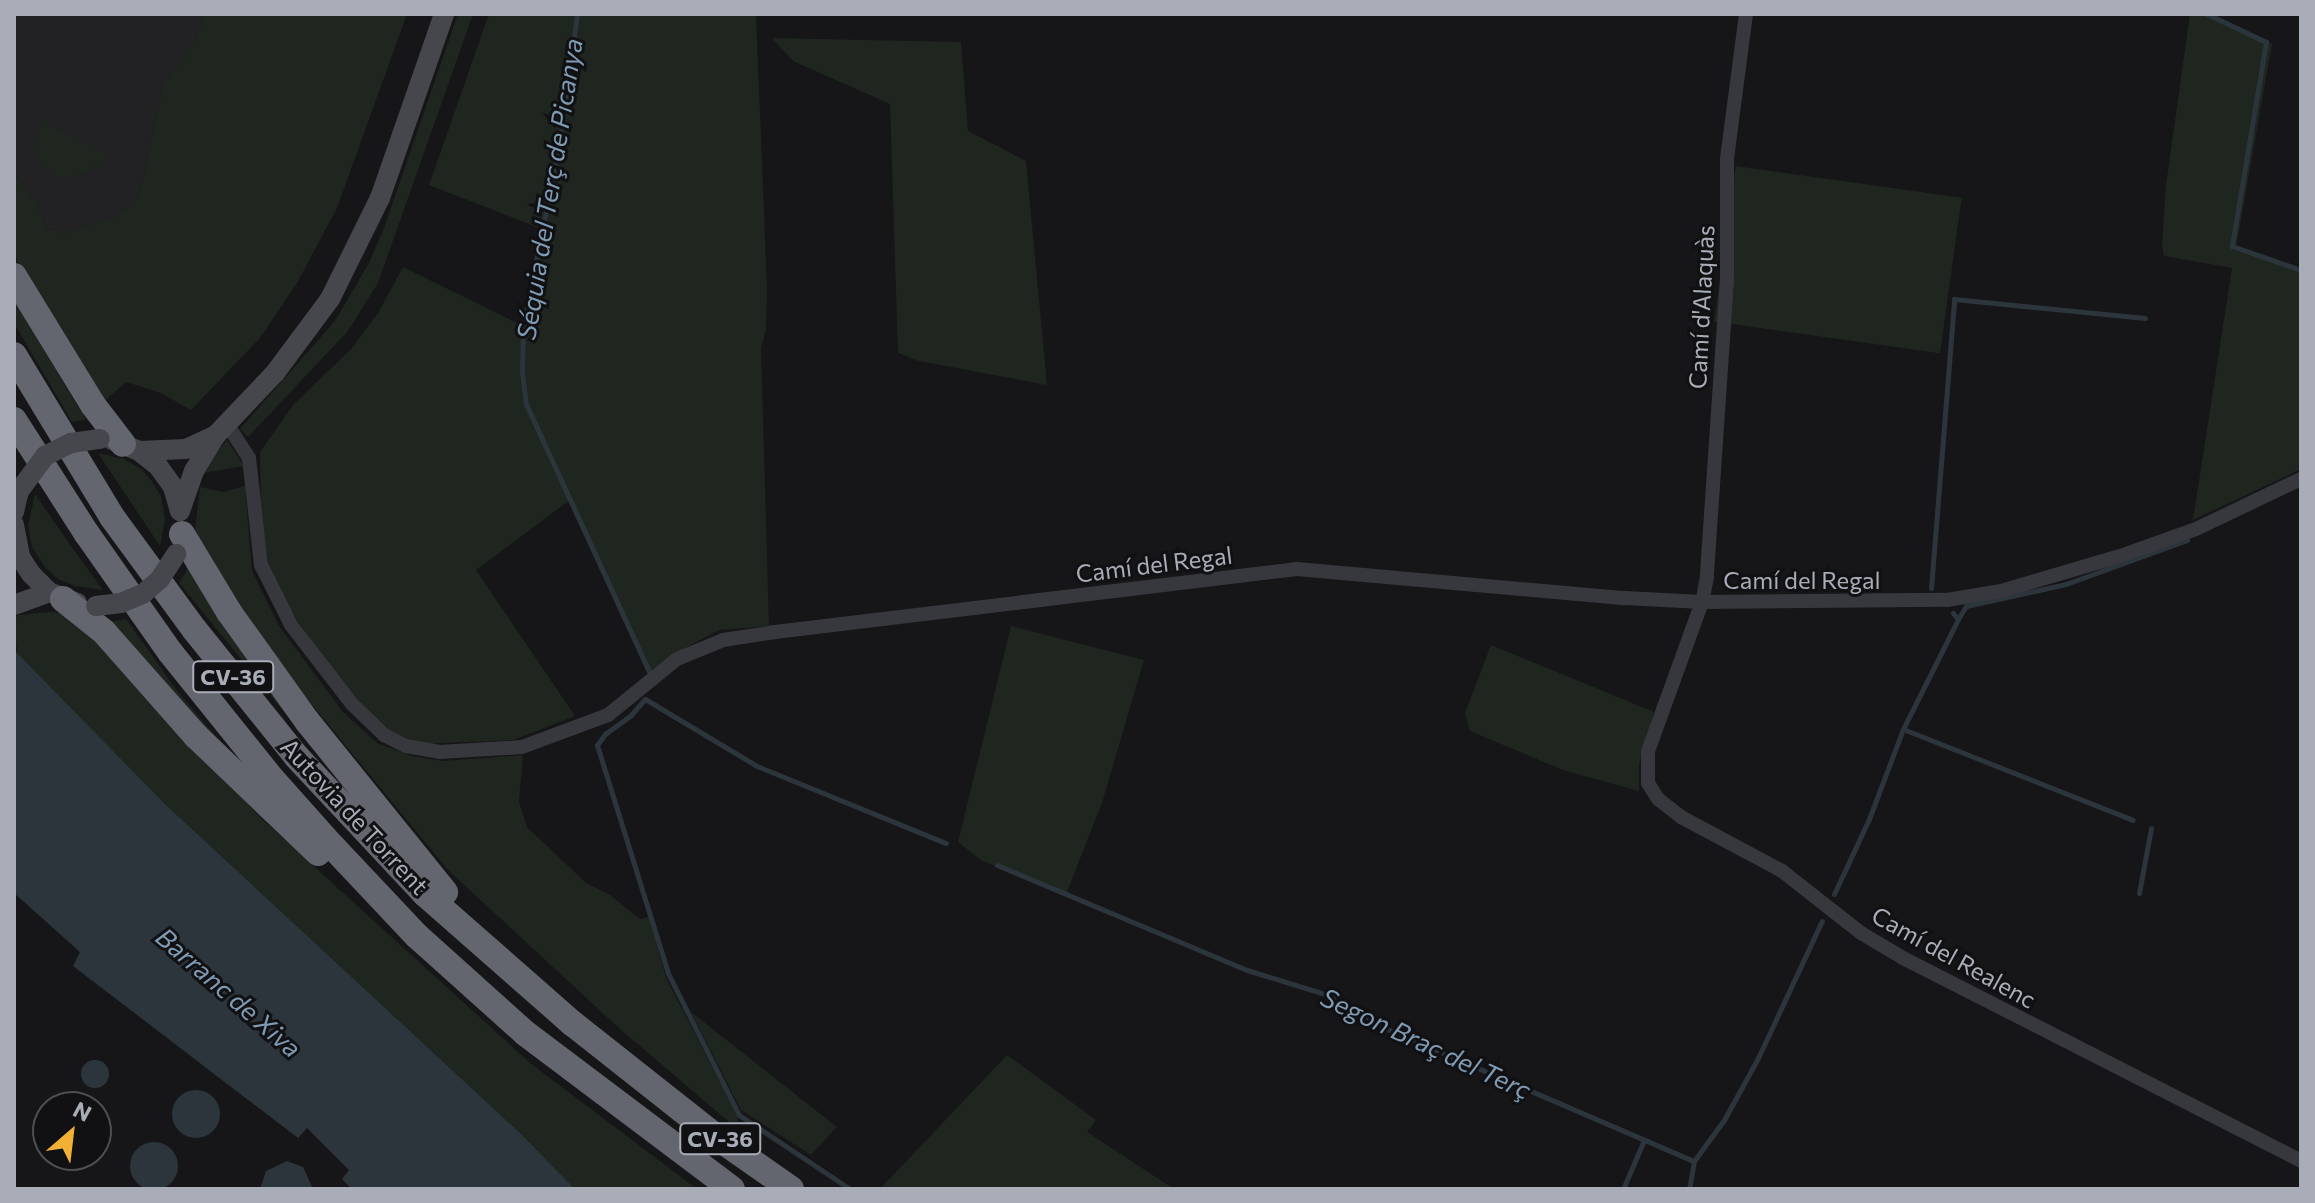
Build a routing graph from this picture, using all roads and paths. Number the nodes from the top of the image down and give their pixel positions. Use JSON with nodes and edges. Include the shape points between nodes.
{"nodes":[{"id":1,"x":444,"y":14,"type":"edge"},
{"id":2,"x":1746,"y":14,"type":"edge"},
{"id":3,"x":14,"y":276,"type":"edge"},
{"id":4,"x":14,"y":355,"type":"edge"},
{"id":5,"x":14,"y":420,"type":"edge"},
{"id":6,"x":222,"y":429,"type":"junction"},
{"id":7,"x":121,"y":444,"type":"junction"},
{"id":8,"x":2301,"y":479,"type":"edge"},
{"id":9,"x":14,"y":512,"type":"edge"},
{"id":10,"x":179,"y":533,"type":"junction"},
{"id":11,"x":15,"y":541,"type":"edge"},
{"id":12,"x":56,"y":595,"type":"junction"},
{"id":13,"x":1702,"y":602,"type":"junction"},
{"id":14,"x":14,"y":605,"type":"edge"},
{"id":15,"x":417,"y":936,"type":"junction"},
{"id":16,"x":501,"y":959,"type":"junction"},
{"id":17,"x":2301,"y":1161,"type":"edge"},
{"id":18,"x":732,"y":1189,"type":"edge"},
{"id":19,"x":791,"y":1189,"type":"edge"}],
"edges":[{"from":1,"to":6,"type":"main road","via":[[380,198],[330,299],[275,373]]},
{"from":2,"to":13,"type":"street","name":"Camí d'Alaquàs","via":[[1727,159],[1727,280]]},
{"from":3,"to":7,"type":"highway"},
{"from":4,"to":16,"type":"highway","name":"Autovia de Torrent","number":"CV-36","via":[[112,517],[296,756],[425,894]]},
{"from":5,"to":15,"type":"highway","name":"Autovia de Torrent","number":"CV-36","via":[[170,652],[273,780]]},
{"from":6,"to":7,"type":"main road","via":[[186,449]]},
{"from":6,"to":10,"type":"main road","via":[[194,471]]},
{"from":6,"to":13,"type":"street","name":"Camí del Regal","via":[[249,458],[261,565],[291,625],[352,704],[384,735],[406,746],[439,752],[522,747],[608,715],[677,659],[723,640],[1251,574],[1297,569]]},
{"from":7,"to":9,"type":"main road","bridge":true,"via":[[71,443],[45,456],[19,491]]},
{"from":7,"to":10,"type":"main road","via":[[166,476]]},
{"from":8,"to":13,"type":"street","name":"Camí del Regal","via":[[2196,529],[2001,591],[1947,600]]},
{"from":10,"to":12,"type":"main road","bridge":true,"via":[[160,579],[144,593],[96,606]]},
{"from":10,"to":16,"type":"highway","via":[[307,721]]},
{"from":11,"to":12,"type":"main road","via":[[31,574]]},
{"from":12,"to":14,"type":"main road"},
{"from":12,"to":15,"type":"highway","via":[[104,632],[229,768],[379,910]]},
{"from":13,"to":17,"type":"street","name":"Camí del Realenc","via":[[1648,751],[1648,783],[1658,799],[1681,817],[1782,871],[1861,933],[1903,958]]},
{"from":15,"to":18,"type":"highway","name":"Autovia de Torrent","number":"CV-36","via":[[525,1033]]},
{"from":16,"to":19,"type":"highway","name":"Autovia de Torrent","number":"CV-36","via":[[651,1087]]}]}
